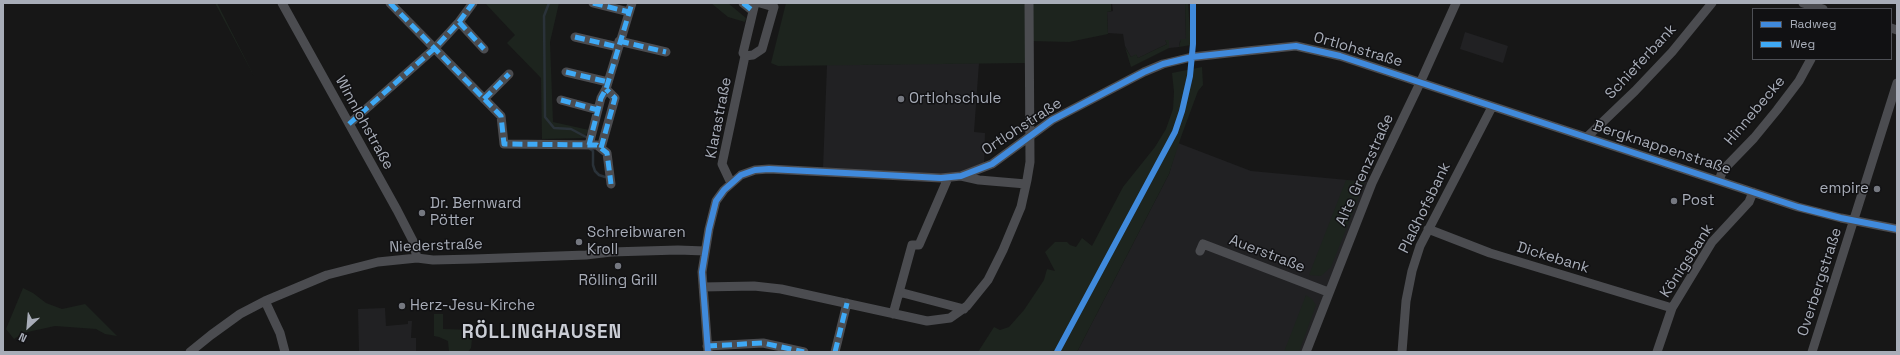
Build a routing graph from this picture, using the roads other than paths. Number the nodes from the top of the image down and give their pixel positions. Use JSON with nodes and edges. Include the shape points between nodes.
{"nodes":[{"id":1,"x":282,"y":3,"type":"edge"},
{"id":2,"x":390,"y":3,"type":"edge"},
{"id":3,"x":473,"y":3,"type":"edge"},
{"id":4,"x":593,"y":3,"type":"edge"},
{"id":5,"x":743,"y":3,"type":"edge"},
{"id":6,"x":760,"y":3,"type":"edge"},
{"id":7,"x":1029,"y":3,"type":"edge"},
{"id":8,"x":1456,"y":3,"type":"edge"},
{"id":9,"x":1712,"y":3,"type":"edge"},
{"id":10,"x":1803,"y":3,"type":"edge"},
{"id":11,"x":630,"y":7,"type":"edge"},
{"id":12,"x":754,"y":7,"type":"edge"},
{"id":13,"x":1820,"y":8,"type":"edge"},
{"id":14,"x":459,"y":22,"type":"junction"},
{"id":15,"x":575,"y":37,"type":"dead end"},
{"id":16,"x":618,"y":44,"type":"junction"},
{"id":17,"x":435,"y":48,"type":"junction"},
{"id":18,"x":484,"y":49,"type":"dead end"},
{"id":19,"x":666,"y":52,"type":"dead end"},
{"id":20,"x":745,"y":56,"type":"junction"},
{"id":21,"x":1811,"y":60,"type":"edge"},
{"id":22,"x":566,"y":72,"type":"dead end"},
{"id":23,"x":509,"y":74,"type":"dead end"},
{"id":24,"x":1420,"y":83,"type":"junction"},
{"id":25,"x":1897,"y":83,"type":"edge"},
{"id":26,"x":607,"y":85,"type":"junction"},
{"id":27,"x":484,"y":99,"type":"junction"},
{"id":28,"x":561,"y":100,"type":"dead end"},
{"id":29,"x":1492,"y":107,"type":"junction"},
{"id":30,"x":598,"y":110,"type":"junction"},
{"id":31,"x":349,"y":124,"type":"junction"},
{"id":32,"x":1028,"y":137,"type":"junction"},
{"id":33,"x":1587,"y":137,"type":"junction"},
{"id":34,"x":589,"y":145,"type":"junction"},
{"id":35,"x":602,"y":148,"type":"junction"},
{"id":36,"x":961,"y":176,"type":"junction"},
{"id":37,"x":948,"y":178,"type":"junction"},
{"id":38,"x":1719,"y":180,"type":"junction"},
{"id":39,"x":731,"y":183,"type":"junction"},
{"id":40,"x":611,"y":184,"type":"dead end"},
{"id":41,"x":1026,"y":184,"type":"junction"},
{"id":42,"x":1753,"y":192,"type":"junction"},
{"id":43,"x":1855,"y":220,"type":"junction"},
{"id":44,"x":1428,"y":229,"type":"junction"},
{"id":45,"x":1897,"y":229,"type":"edge"},
{"id":46,"x":705,"y":251,"type":"junction"},
{"id":47,"x":1200,"y":251,"type":"dead end"},
{"id":48,"x":417,"y":258,"type":"junction"},
{"id":49,"x":703,"y":287,"type":"junction"},
{"id":50,"x":899,"y":292,"type":"junction"},
{"id":51,"x":1328,"y":292,"type":"junction"},
{"id":52,"x":265,"y":301,"type":"junction"},
{"id":53,"x":847,"y":303,"type":"junction"},
{"id":54,"x":1672,"y":308,"type":"junction"},
{"id":55,"x":964,"y":309,"type":"junction"},
{"id":56,"x":893,"y":314,"type":"junction"},
{"id":57,"x":707,"y":349,"type":"edge"},
{"id":58,"x":190,"y":352,"type":"edge"},
{"id":59,"x":285,"y":352,"type":"edge"},
{"id":60,"x":804,"y":352,"type":"edge"},
{"id":61,"x":835,"y":352,"type":"edge"},
{"id":62,"x":1306,"y":352,"type":"edge"},
{"id":63,"x":1402,"y":352,"type":"edge"},
{"id":64,"x":1657,"y":352,"type":"edge"},
{"id":65,"x":1812,"y":352,"type":"edge"}],
"edges":[{"from":1,"to":31,"type":"street","name":"Winnlohstraße"},
{"from":2,"to":17,"type":"street"},
{"from":3,"to":14,"type":"street"},
{"from":4,"to":11,"type":"street"},
{"from":5,"to":12,"type":"street","name":"Klarastraße"},
{"from":6,"to":20,"type":"street","via":[[774,7],[762,48],[753,55]]},
{"from":7,"to":32,"type":"street"},
{"from":8,"to":24,"type":"street","name":"Alte Grenzstraße"},
{"from":9,"to":33,"type":"street","name":"Schieferbank","via":[[1635,92]]},
{"from":10,"to":13,"type":"street"},
{"from":11,"to":16,"type":"street"},
{"from":12,"to":20,"type":"street","name":"Klarastraße","via":[[743,53]]},
{"from":14,"to":17,"type":"street"},
{"from":14,"to":18,"type":"street"},
{"from":15,"to":16,"type":"street"},
{"from":16,"to":19,"type":"street"},
{"from":16,"to":26,"type":"street"},
{"from":17,"to":27,"type":"street"},
{"from":17,"to":31,"type":"street"},
{"from":20,"to":39,"type":"street","name":"Klarastraße","via":[[722,164]]},
{"from":21,"to":38,"type":"street","name":"Hinnebecke","via":[[1777,110],[1723,170]]},
{"from":22,"to":26,"type":"street"},
{"from":23,"to":27,"type":"street"},
{"from":24,"to":29,"type":"street","name":"Bergknappenstraße"},
{"from":24,"to":32,"type":"street","name":"Ortlohstraße","via":[[1340,56],[1296,46],[1192,57],[1144,72],[1052,120]]},
{"from":24,"to":51,"type":"street","name":"Alte Grenzstraße","via":[[1372,182]]},
{"from":25,"to":43,"type":"street","name":"Overbergstraße"},
{"from":26,"to":30,"type":"street"},
{"from":26,"to":35,"type":"street","via":[[615,98]]},
{"from":27,"to":34,"type":"street","via":[[501,116],[504,144]]},
{"from":28,"to":30,"type":"street"},
{"from":29,"to":33,"type":"street","name":"Bergknappenstraße"},
{"from":29,"to":44,"type":"street","name":"Plaßhofsbank"},
{"from":30,"to":34,"type":"street"},
{"from":31,"to":48,"type":"street","name":"Winnlohstraße","via":[[410,236]]},
{"from":32,"to":36,"type":"street","name":"Ortlohstraße","via":[[992,164]]},
{"from":32,"to":41,"type":"street","via":[[1030,162]]},
{"from":33,"to":38,"type":"street","name":"Bergknappenstraße"},
{"from":34,"to":35,"type":"street","via":[[598,145]]},
{"from":35,"to":40,"type":"street","via":[[607,153]]},
{"from":36,"to":37,"type":"street","name":"Ortlohstraße"},
{"from":36,"to":41,"type":"street","name":"Ortlohstraße"},
{"from":37,"to":39,"type":"street","name":"Ortlohstraße","via":[[769,169],[755,170]]},
{"from":37,"to":50,"type":"street","via":[[919,245],[912,245]]},
{"from":38,"to":42,"type":"street","name":"Bergknappenstraße"},
{"from":39,"to":46,"type":"street","name":"Ortlohstraße","via":[[716,202]]},
{"from":41,"to":55,"type":"street","via":[[1021,207],[995,267],[975,298]]},
{"from":42,"to":43,"type":"street","name":"Bergknappenstraße","via":[[1798,207]]},
{"from":42,"to":54,"type":"street","name":"Königsbank","via":[[1749,202],[1712,242]]},
{"from":43,"to":45,"type":"street","name":"Bergknappenstraße"},
{"from":43,"to":65,"type":"street","name":"Overbergstraße"},
{"from":44,"to":54,"type":"street","name":"Dickebank","via":[[1490,253]]},
{"from":44,"to":63,"type":"street","name":"Plaßhofsbank","via":[[1412,271],[1406,301]]},
{"from":46,"to":48,"type":"street","name":"Niederstraße","via":[[611,252],[433,260]]},
{"from":46,"to":49,"type":"street","name":"Ortlohstraße"},
{"from":47,"to":51,"type":"street","name":"Auerstraße","via":[[1203,244]]},
{"from":48,"to":52,"type":"street","name":"Niederstraße","via":[[378,262],[327,275]]},
{"from":49,"to":53,"type":"street","via":[[754,286]]},
{"from":49,"to":57,"type":"street","name":"Ortlohstraße"},
{"from":50,"to":55,"type":"street"},
{"from":50,"to":56,"type":"street"},
{"from":51,"to":62,"type":"street","name":"Alte Grenzstraße"},
{"from":52,"to":58,"type":"street","name":"Niederstraße","via":[[240,314]]},
{"from":52,"to":59,"type":"street","via":[[280,333]]},
{"from":53,"to":56,"type":"street"},
{"from":53,"to":61,"type":"street"},
{"from":54,"to":64,"type":"street","name":"Königsbank"},
{"from":55,"to":56,"type":"street","via":[[950,318],[937,321],[923,321]]},
{"from":57,"to":60,"type":"street","via":[[763,343]]}]}
